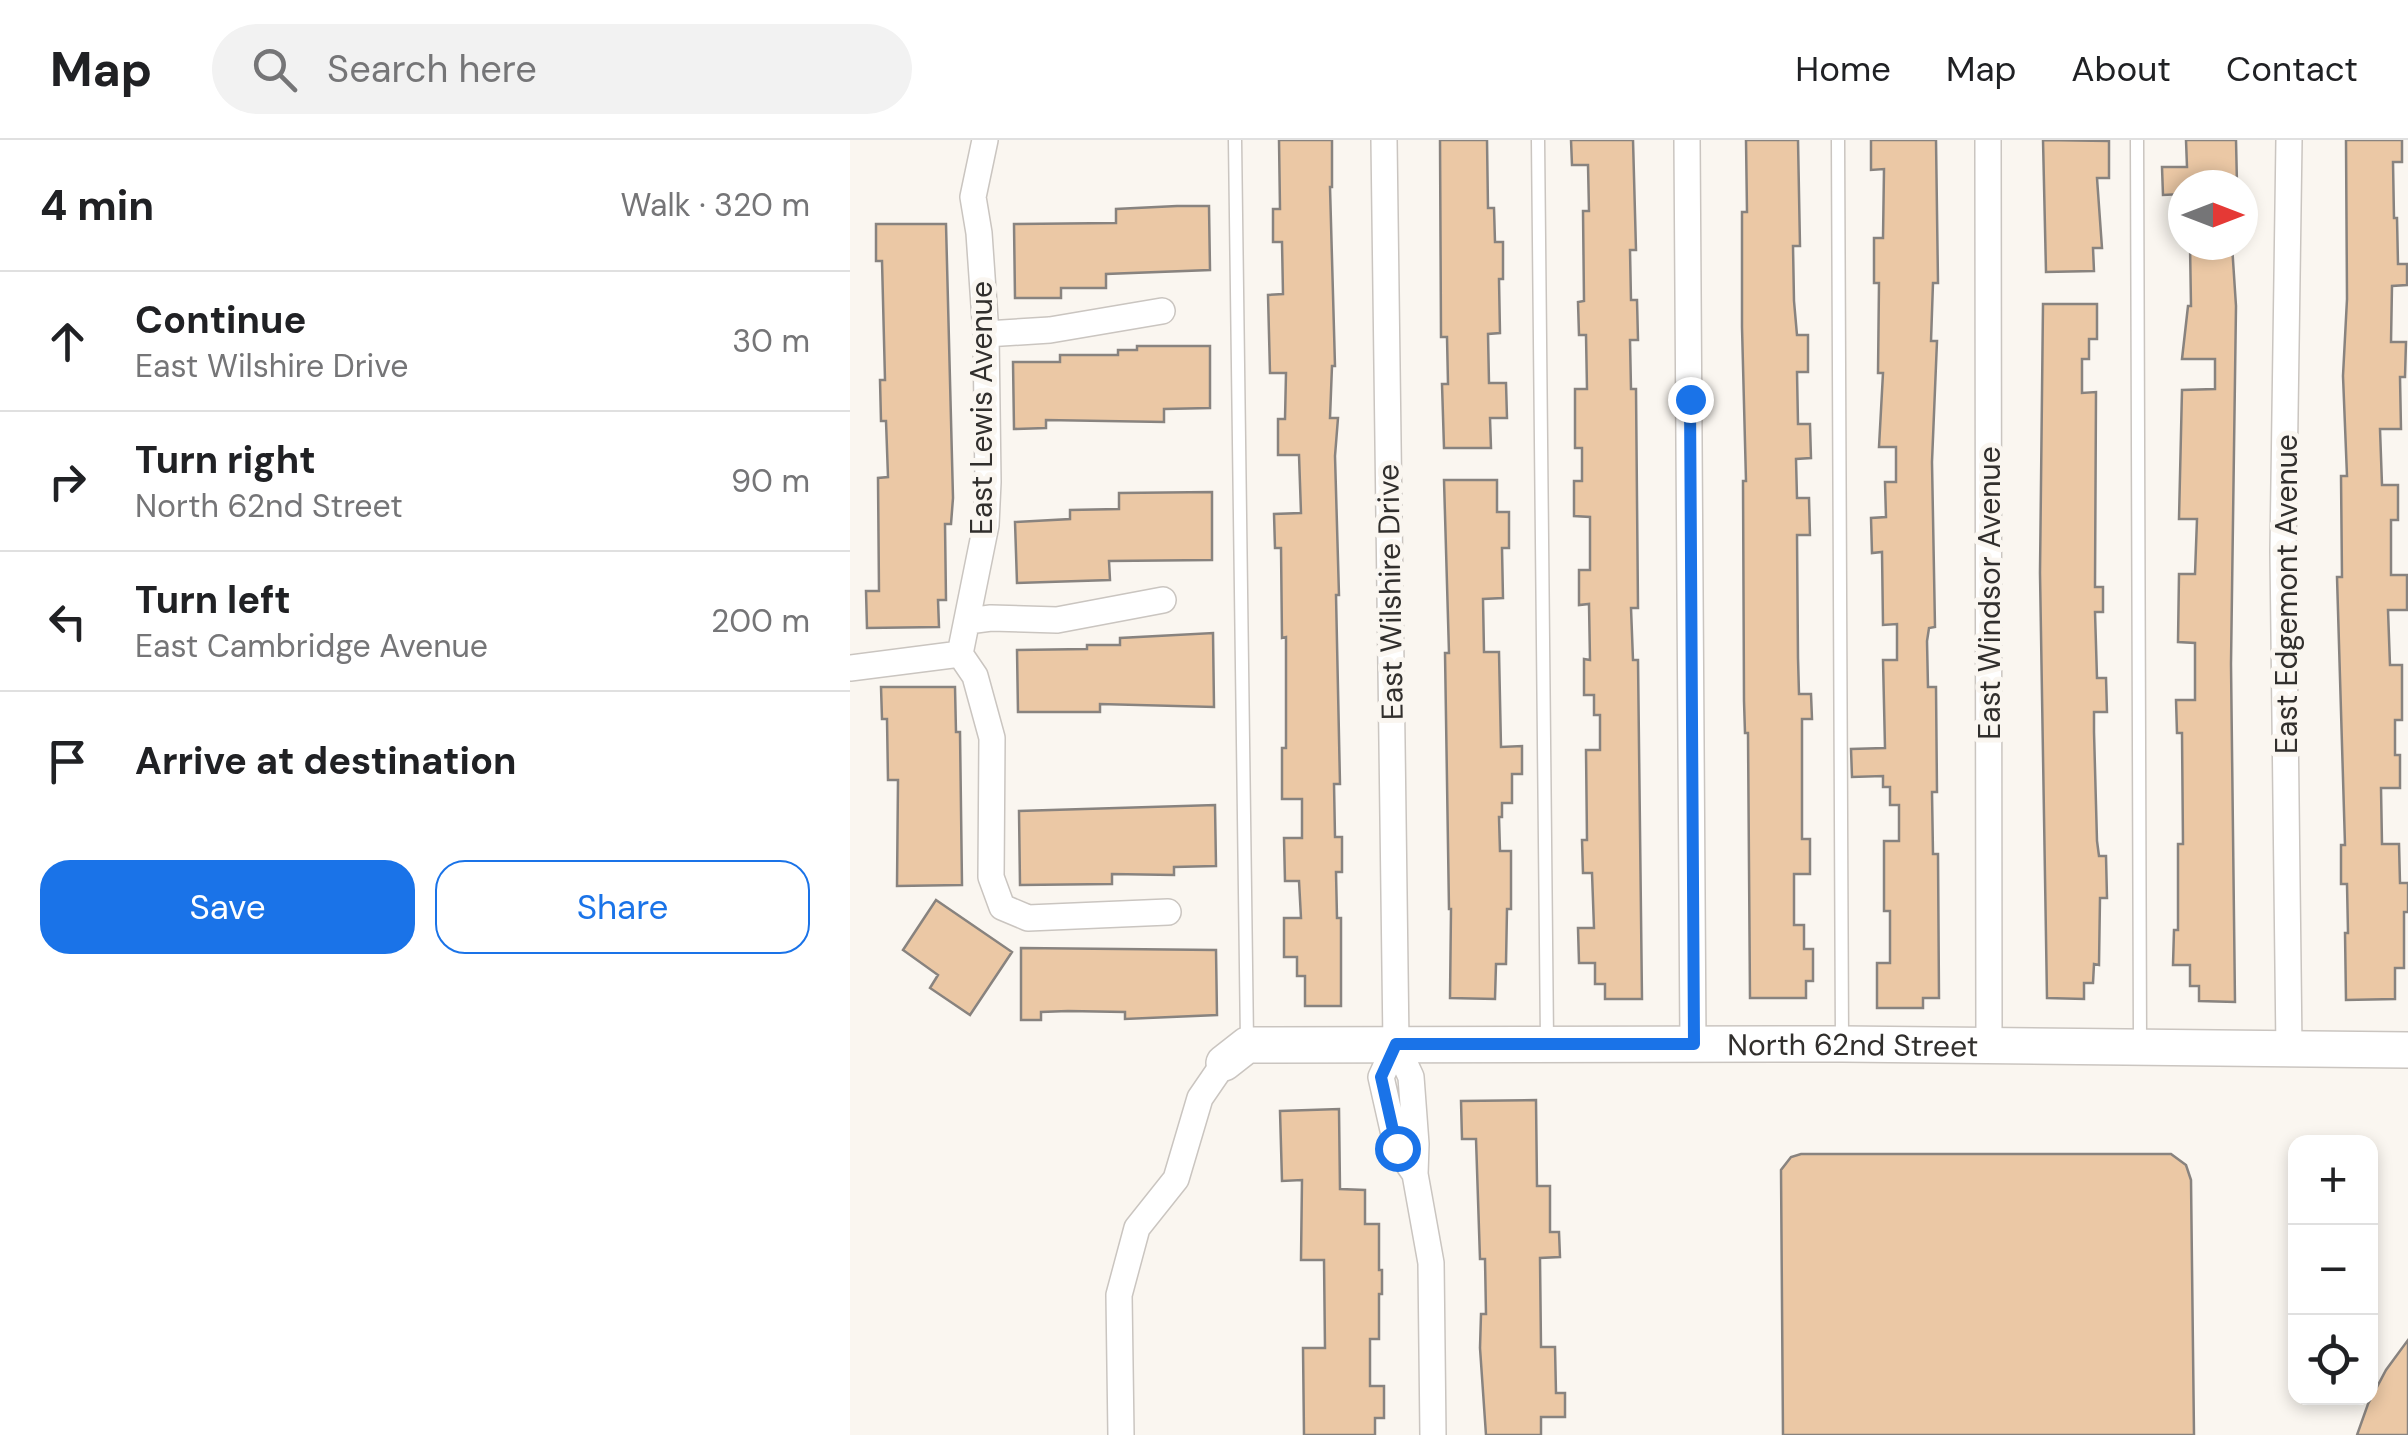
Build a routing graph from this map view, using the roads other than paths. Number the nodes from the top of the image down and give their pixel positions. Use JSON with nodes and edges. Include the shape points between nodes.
{"nodes":[{"id":1,"x":985,"y":140,"type":"edge"},
{"id":2,"x":1235,"y":140,"type":"edge"},
{"id":3,"x":1384,"y":140,"type":"edge"},
{"id":4,"x":1538,"y":140,"type":"edge"},
{"id":5,"x":1688,"y":140,"type":"edge"},
{"id":6,"x":1838,"y":140,"type":"edge"},
{"id":7,"x":1988,"y":140,"type":"edge"},
{"id":8,"x":2137,"y":140,"type":"edge"},
{"id":9,"x":2289,"y":140,"type":"edge"},
{"id":10,"x":1162,"y":311,"type":"dead end"},
{"id":11,"x":986,"y":334,"type":"junction"},
{"id":12,"x":1163,"y":600,"type":"dead end"},
{"id":13,"x":968,"y":622,"type":"junction"},
{"id":14,"x":960,"y":654,"type":"junction"},
{"id":15,"x":850,"y":668,"type":"edge"},
{"id":16,"x":1168,"y":912,"type":"dead end"},
{"id":17,"x":1396,"y":1044,"type":"junction"},
{"id":18,"x":1547,"y":1044,"type":"junction"},
{"id":19,"x":1694,"y":1044,"type":"junction"},
{"id":20,"x":1842,"y":1044,"type":"junction"},
{"id":21,"x":1990,"y":1046,"type":"junction"},
{"id":22,"x":2140,"y":1048,"type":"junction"},
{"id":23,"x":2289,"y":1049,"type":"junction"},
{"id":24,"x":2408,"y":1050,"type":"edge"},
{"id":25,"x":1236,"y":1054,"type":"junction"},
{"id":26,"x":1121,"y":1435,"type":"edge"},
{"id":27,"x":1433,"y":1435,"type":"edge"}],
"edges":[{"from":1,"to":11,"type":"street","name":"East Lewis Avenue","via":[[973,196]]},
{"from":2,"to":25,"type":"lane"},
{"from":3,"to":17,"type":"street","name":"East Wilshire Drive"},
{"from":4,"to":18,"type":"lane"},
{"from":5,"to":19,"type":"street"},
{"from":6,"to":20,"type":"lane"},
{"from":7,"to":21,"type":"street","name":"East Windsor Avenue"},
{"from":8,"to":22,"type":"lane"},
{"from":9,"to":23,"type":"street","name":"East Edgemont Avenue","via":[[2283,550]]},
{"from":10,"to":11,"type":"street"},
{"from":11,"to":13,"type":"street","name":"East Lewis Avenue","via":[[986,525]]},
{"from":12,"to":13,"type":"street","via":[[1057,620]]},
{"from":13,"to":14,"type":"street","name":"East Lewis Avenue"},
{"from":14,"to":15,"type":"street"},
{"from":14,"to":16,"type":"street","via":[[975,676],[992,738],[991,877],[1002,907],[1028,918]]},
{"from":17,"to":18,"type":"street","name":"North 62nd Street"},
{"from":17,"to":25,"type":"street","name":"North 62nd Street"},
{"from":17,"to":27,"type":"street","name":"East Wilshire Drive","via":[[1381,1077],[1397,1148],[1415,1174],[1431,1263]]},
{"from":18,"to":19,"type":"street","name":"North 62nd Street"},
{"from":19,"to":20,"type":"street","name":"North 62nd Street"},
{"from":20,"to":21,"type":"street","name":"North 62nd Street"},
{"from":21,"to":22,"type":"street","name":"North 62nd Street"},
{"from":22,"to":23,"type":"street","name":"North 62nd Street"},
{"from":23,"to":24,"type":"street","name":"North 62nd Street"},
{"from":25,"to":26,"type":"street","via":[[1200,1098],[1176,1179],[1137,1228],[1119,1295]]}]}
